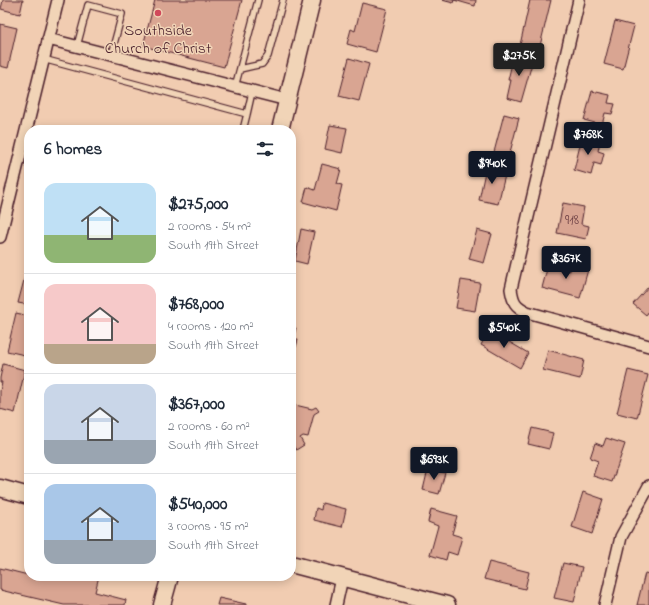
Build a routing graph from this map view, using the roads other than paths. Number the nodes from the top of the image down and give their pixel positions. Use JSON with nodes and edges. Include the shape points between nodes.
{"nodes":[{"id":1,"x":58,"y":0,"type":"edge"},
{"id":2,"x":258,"y":0,"type":"edge"},
{"id":3,"x":283,"y":0,"type":"edge"},
{"id":4,"x":312,"y":0,"type":"edge"},
{"id":5,"x":579,"y":0,"type":"edge"},
{"id":6,"x":48,"y":39,"type":"junction"},
{"id":7,"x":77,"y":46,"type":"junction"},
{"id":8,"x":111,"y":55,"type":"junction"},
{"id":9,"x":43,"y":59,"type":"junction"},
{"id":10,"x":240,"y":69,"type":"junction"},
{"id":11,"x":234,"y":87,"type":"junction"},
{"id":12,"x":252,"y":92,"type":"junction"},
{"id":13,"x":287,"y":100,"type":"junction"},
{"id":14,"x":247,"y":114,"type":"junction"},
{"id":15,"x":27,"y":125,"type":"edge"},
{"id":16,"x":244,"y":125,"type":"edge"},
{"id":17,"x":281,"y":125,"type":"edge"},
{"id":18,"x":24,"y":138,"type":"edge"},
{"id":19,"x":0,"y":237,"type":"edge"},
{"id":20,"x":649,"y":346,"type":"edge"},
{"id":21,"x":649,"y":486,"type":"edge"},
{"id":22,"x":0,"y":488,"type":"edge"},
{"id":23,"x":24,"y":495,"type":"edge"},
{"id":24,"x":296,"y":565,"type":"edge"},
{"id":25,"x":342,"y":578,"type":"junction"},
{"id":26,"x":169,"y":581,"type":"edge"},
{"id":27,"x":162,"y":605,"type":"edge"},
{"id":28,"x":336,"y":605,"type":"edge"},
{"id":29,"x":447,"y":605,"type":"edge"},
{"id":30,"x":605,"y":605,"type":"edge"}],
"edges":[{"from":1,"to":6,"type":"street"},
{"from":2,"to":10,"type":"lane"},
{"from":3,"to":10,"type":"lane","via":[[268,56],[262,64]]},
{"from":4,"to":13,"type":"street"},
{"from":5,"to":20,"type":"street","via":[[511,289],[513,300],[518,308],[527,312]]},
{"from":6,"to":7,"type":"street"},
{"from":6,"to":9,"type":"street"},
{"from":7,"to":8,"type":"street"},
{"from":7,"to":8,"type":"lane","via":[[88,5],[122,14]]},
{"from":8,"to":11,"type":"street"},
{"from":9,"to":14,"type":"lane"},
{"from":9,"to":15,"type":"street"},
{"from":10,"to":11,"type":"lane"},
{"from":11,"to":12,"type":"street"},
{"from":12,"to":13,"type":"street"},
{"from":12,"to":14,"type":"lane"},
{"from":13,"to":17,"type":"street"},
{"from":14,"to":16,"type":"lane"},
{"from":18,"to":19,"type":"street"},
{"from":21,"to":30,"type":"street","via":[[621,537]]},
{"from":22,"to":23,"type":"street"},
{"from":24,"to":25,"type":"street"},
{"from":25,"to":28,"type":"street"},
{"from":25,"to":29,"type":"street"},
{"from":26,"to":27,"type":"street"}]}
